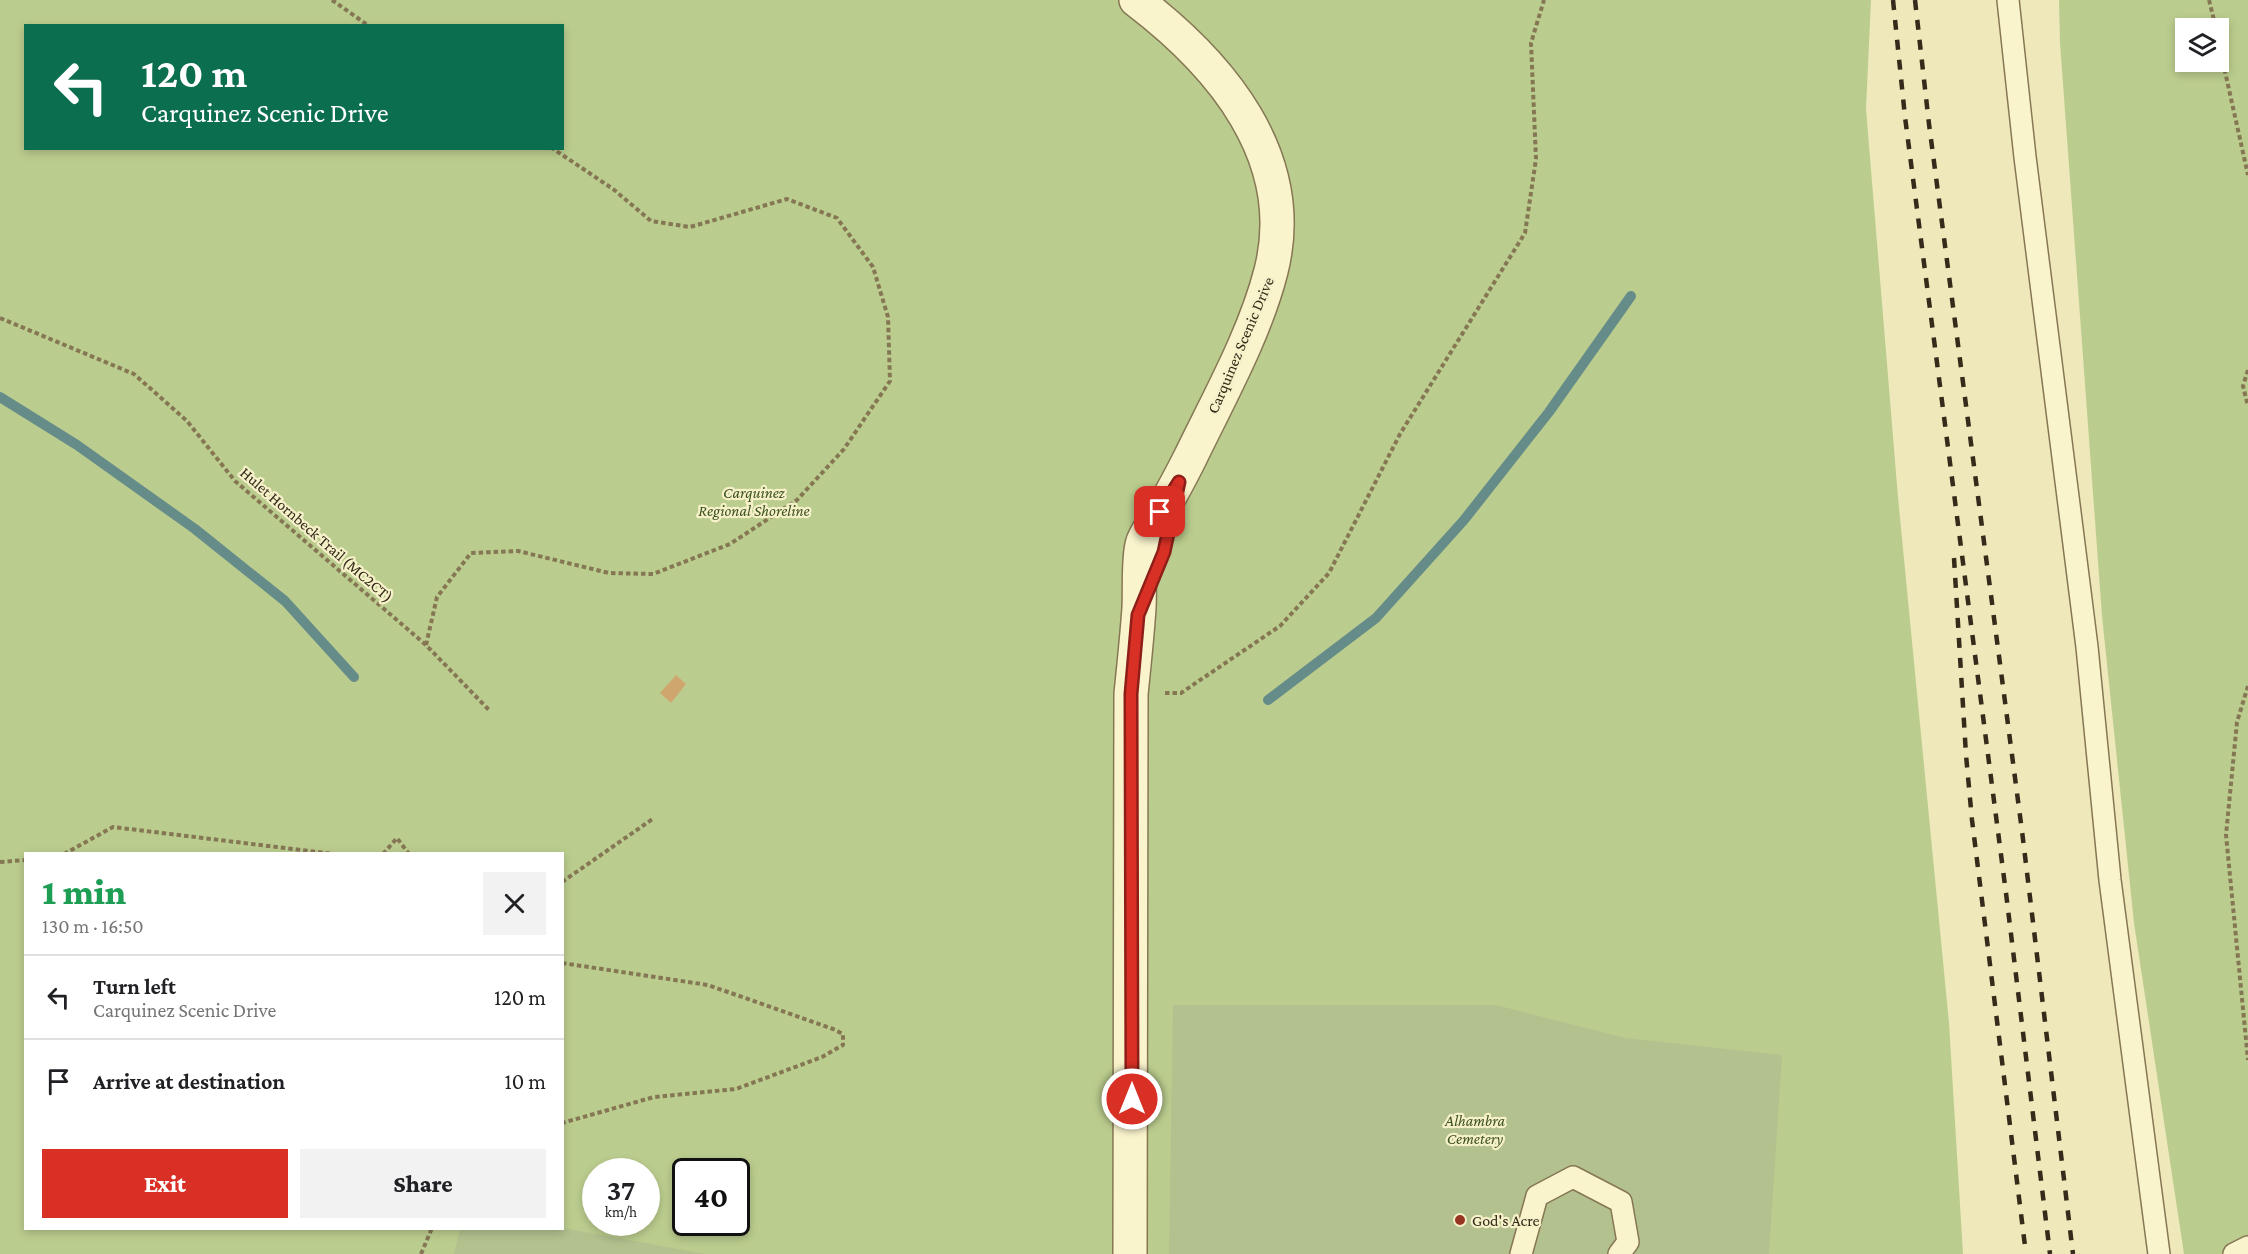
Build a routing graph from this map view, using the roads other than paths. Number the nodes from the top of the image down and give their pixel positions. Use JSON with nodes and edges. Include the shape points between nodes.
{"nodes":[{"id":1,"x":1136,"y":0,"type":"edge"},
{"id":2,"x":2008,"y":0,"type":"edge"},
{"id":3,"x":2248,"y":1247,"type":"edge"},
{"id":4,"x":1130,"y":1254,"type":"edge"},
{"id":5,"x":1521,"y":1254,"type":"edge"},
{"id":6,"x":1619,"y":1254,"type":"edge"},
{"id":7,"x":2159,"y":1254,"type":"edge"},
{"id":8,"x":2234,"y":1254,"type":"edge"}],
"edges":[{"from":1,"to":4,"type":"street","name":"Carquinez Scenic Drive","via":[[1171,26],[1240,106],[1262,147],[1274,187],[1278,228],[1271,270],[1254,319],[1179,482],[1164,552],[1138,615],[1131,694]]},
{"from":2,"to":7,"type":"lane","via":[[2087,647],[2110,880]]},
{"from":3,"to":8,"type":"lane"},
{"from":5,"to":6,"type":"lane","via":[[1537,1196],[1573,1177],[1621,1202],[1628,1242]]}]}
